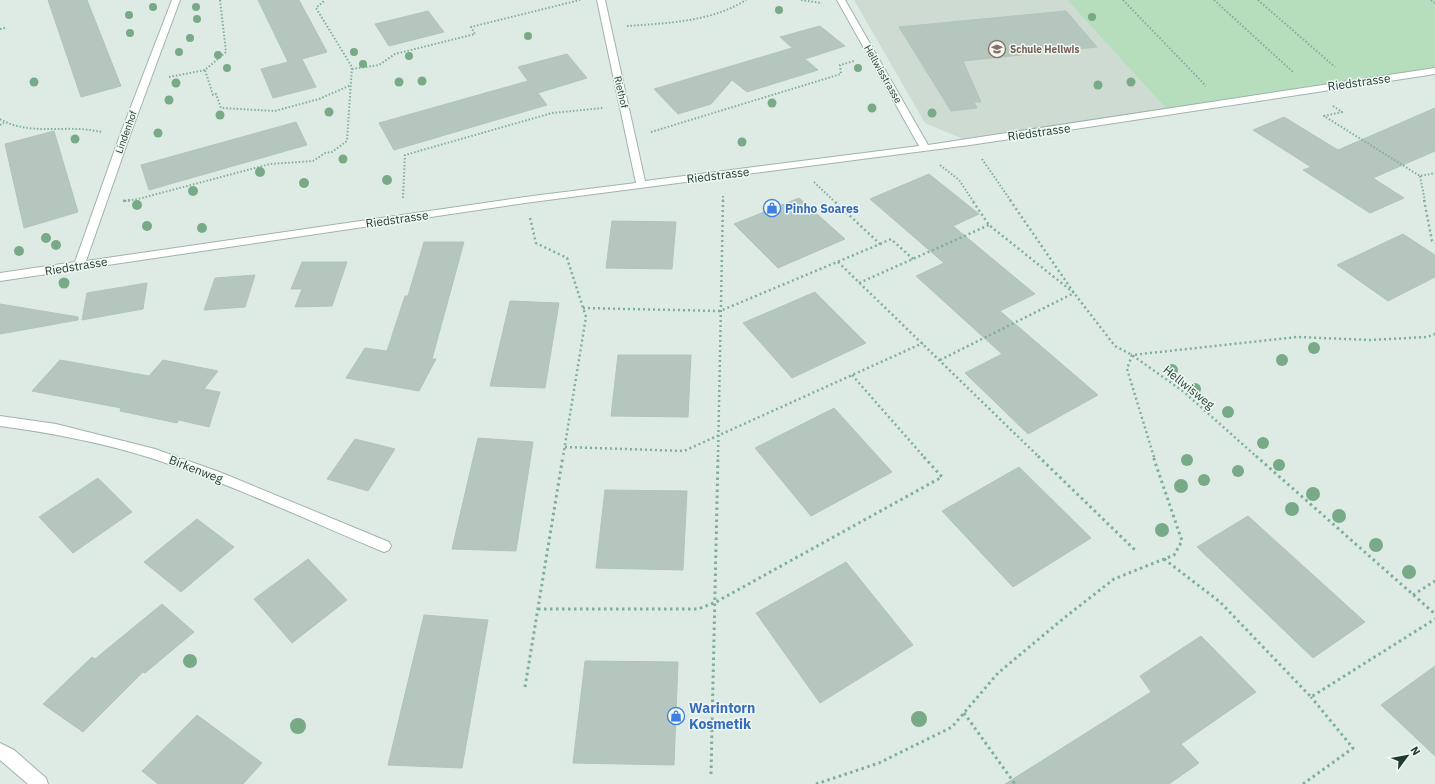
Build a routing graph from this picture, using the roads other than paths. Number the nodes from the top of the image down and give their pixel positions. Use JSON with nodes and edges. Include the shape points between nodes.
{"nodes":[{"id":1,"x":176,"y":0,"type":"edge"},
{"id":2,"x":601,"y":0,"type":"edge"},
{"id":3,"x":841,"y":0,"type":"edge"},
{"id":4,"x":1435,"y":71,"type":"edge"},
{"id":5,"x":922,"y":148,"type":"junction"},
{"id":6,"x":641,"y":184,"type":"junction"},
{"id":7,"x":79,"y":265,"type":"junction"},
{"id":8,"x":0,"y":277,"type":"edge"},
{"id":9,"x":0,"y":421,"type":"edge"},
{"id":10,"x":384,"y":546,"type":"dead end"},
{"id":11,"x":0,"y":751,"type":"edge"},
{"id":12,"x":40,"y":784,"type":"edge"}],
"edges":[{"from":1,"to":7,"type":"street","name":"Lindenhof"},
{"from":2,"to":6,"type":"street","name":"Riethof"},
{"from":3,"to":5,"type":"street","name":"Hellwisstrasse"},
{"from":4,"to":5,"type":"street","name":"Riedstrasse"},
{"from":5,"to":6,"type":"street","name":"Riedstrasse"},
{"from":6,"to":7,"type":"street","name":"Riedstrasse"},
{"from":7,"to":8,"type":"street","name":"Riedstrasse"},
{"from":9,"to":10,"type":"street","name":"Birkenweg","via":[[56,429],[155,454]]},
{"from":11,"to":12,"type":"street"}]}
